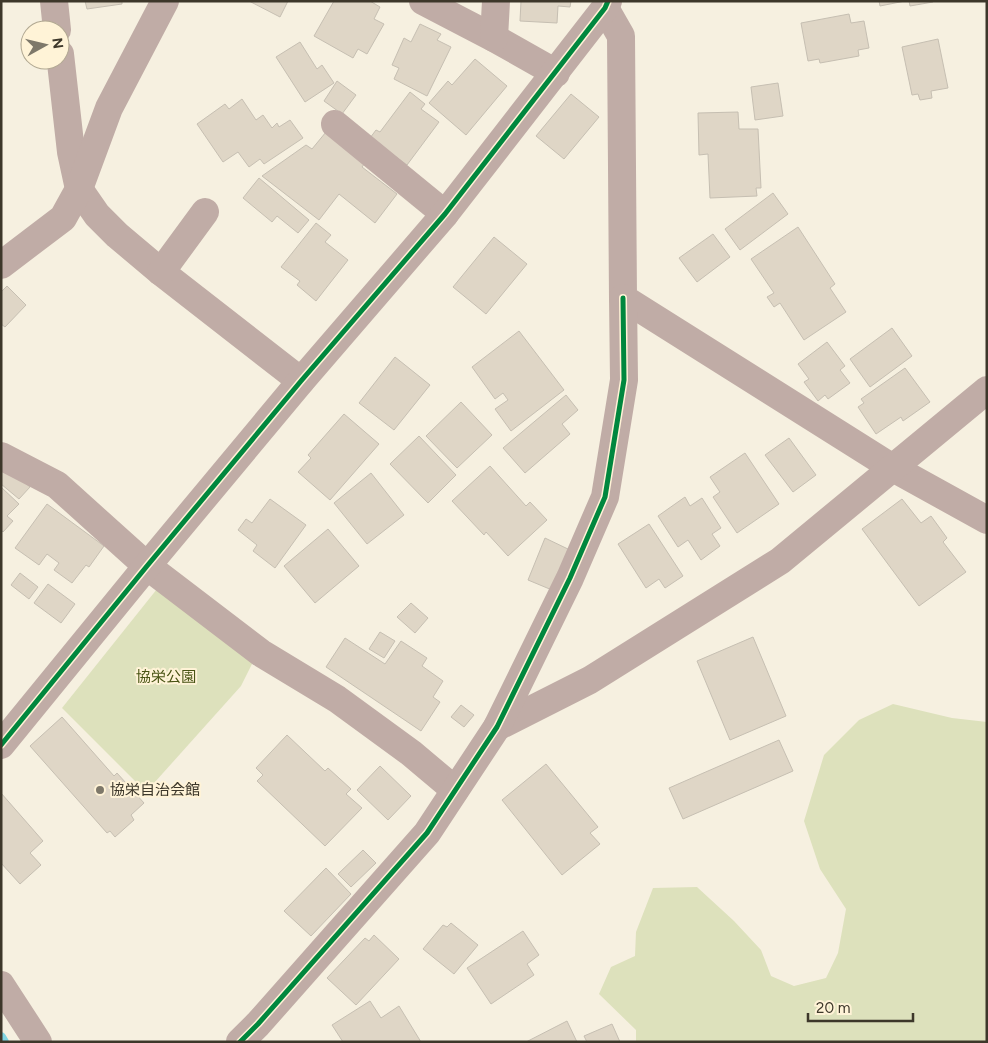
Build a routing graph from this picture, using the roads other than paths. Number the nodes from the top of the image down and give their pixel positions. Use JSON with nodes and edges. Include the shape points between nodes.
{"nodes":[{"id":1,"x":54,"y":1,"type":"edge"},
{"id":2,"x":165,"y":1,"type":"edge"},
{"id":3,"x":423,"y":1,"type":"edge"},
{"id":4,"x":496,"y":1,"type":"edge"},
{"id":5,"x":606,"y":5,"type":"edge"},
{"id":6,"x":56,"y":20,"type":"edge"},
{"id":7,"x":494,"y":38,"type":"junction"},
{"id":8,"x":62,"y":70,"type":"edge"},
{"id":9,"x":556,"y":73,"type":"junction"},
{"id":10,"x":335,"y":124,"type":"dead end"},
{"id":11,"x":78,"y":189,"type":"junction"},
{"id":12,"x":205,"y":212,"type":"dead end"},
{"id":13,"x":445,"y":214,"type":"junction"},
{"id":14,"x":1,"y":265,"type":"edge"},
{"id":15,"x":161,"y":272,"type":"junction"},
{"id":16,"x":623,"y":298,"type":"junction"},
{"id":17,"x":301,"y":381,"type":"junction"},
{"id":18,"x":987,"y":390,"type":"edge"},
{"id":19,"x":1,"y":456,"type":"edge"},
{"id":20,"x":892,"y":468,"type":"junction"},
{"id":21,"x":987,"y":520,"type":"edge"},
{"id":22,"x":147,"y":566,"type":"junction"},
{"id":23,"x":497,"y":727,"type":"junction"},
{"id":24,"x":1,"y":745,"type":"edge"},
{"id":25,"x":455,"y":790,"type":"junction"},
{"id":26,"x":1,"y":985,"type":"edge"},
{"id":27,"x":250,"y":1038,"type":"edge"},
{"id":28,"x":38,"y":1042,"type":"edge"}],
"edges":[{"from":1,"to":6,"type":"street"},
{"from":2,"to":11,"type":"street","via":[[109,108]]},
{"from":3,"to":7,"type":"street"},
{"from":4,"to":7,"type":"street"},
{"from":5,"to":9,"type":"street"},
{"from":5,"to":16,"type":"street","via":[[620,36]]},
{"from":7,"to":9,"type":"street"},
{"from":8,"to":11,"type":"street"},
{"from":9,"to":13,"type":"street"},
{"from":10,"to":13,"type":"street"},
{"from":11,"to":14,"type":"street","via":[[63,218]]},
{"from":11,"to":15,"type":"street","via":[[116,235]]},
{"from":12,"to":15,"type":"street"},
{"from":13,"to":17,"type":"street"},
{"from":15,"to":17,"type":"street"},
{"from":16,"to":20,"type":"street"},
{"from":16,"to":23,"type":"street","via":[[624,380],[605,497],[570,578]]},
{"from":17,"to":22,"type":"street"},
{"from":18,"to":20,"type":"street"},
{"from":19,"to":22,"type":"street","via":[[57,485]]},
{"from":20,"to":21,"type":"street"},
{"from":20,"to":23,"type":"street","via":[[772,566],[590,680]]},
{"from":22,"to":24,"type":"street"},
{"from":22,"to":25,"type":"street","via":[[261,653],[337,699],[382,731]]},
{"from":23,"to":25,"type":"street"},
{"from":25,"to":27,"type":"street","via":[[427,833]]},
{"from":26,"to":28,"type":"street"}]}
